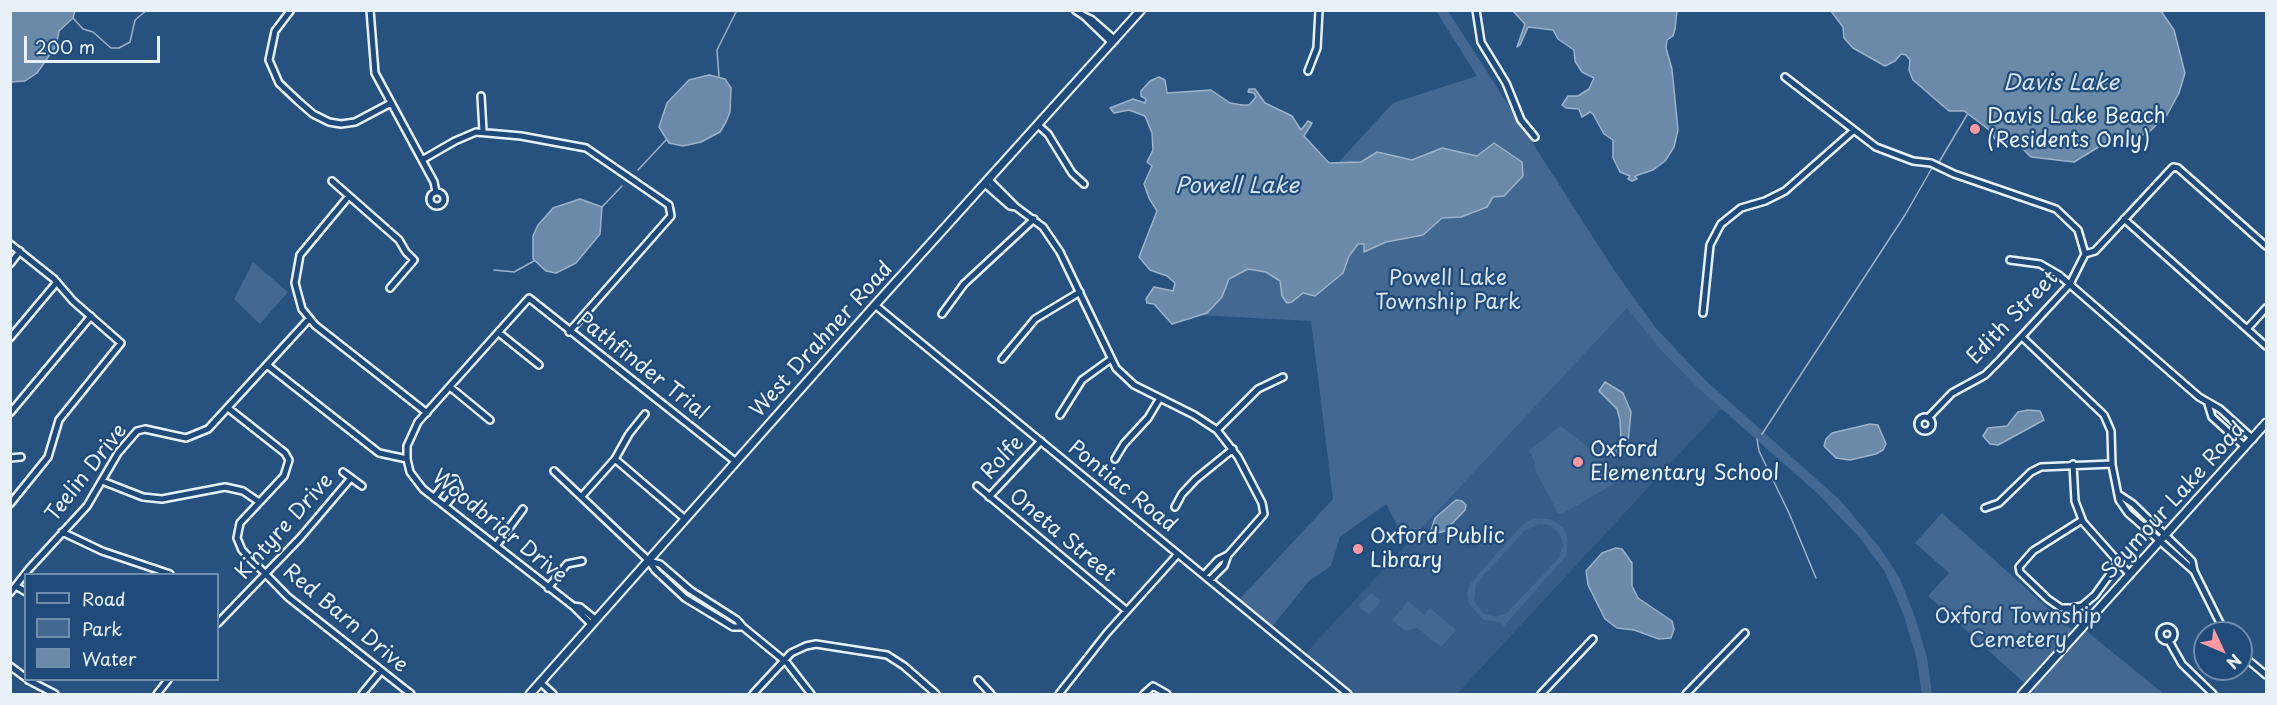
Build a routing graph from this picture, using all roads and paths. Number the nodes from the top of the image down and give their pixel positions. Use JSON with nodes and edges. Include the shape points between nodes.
{"nodes":[{"id":1,"x":291,"y":10,"type":"edge"},
{"id":2,"x":370,"y":10,"type":"edge"},
{"id":3,"x":1075,"y":10,"type":"edge"},
{"id":4,"x":1141,"y":10,"type":"edge"},
{"id":5,"x":1319,"y":10,"type":"edge"},
{"id":6,"x":1476,"y":10,"type":"edge"},
{"id":7,"x":1114,"y":41,"type":"junction"},
{"id":8,"x":1308,"y":71,"type":"dead end"},
{"id":9,"x":1785,"y":77,"type":"dead end"},
{"id":10,"x":481,"y":96,"type":"dead end"},
{"id":11,"x":392,"y":103,"type":"junction"},
{"id":12,"x":1038,"y":125,"type":"junction"},
{"id":13,"x":1853,"y":130,"type":"junction"},
{"id":14,"x":483,"y":131,"type":"junction"},
{"id":15,"x":1534,"y":137,"type":"dead end"},
{"id":16,"x":422,"y":160,"type":"junction"},
{"id":17,"x":332,"y":181,"type":"dead end"},
{"id":18,"x":987,"y":182,"type":"junction"},
{"id":19,"x":1084,"y":184,"type":"dead end"},
{"id":20,"x":436,"y":192,"type":"dead end"},
{"id":21,"x":349,"y":196,"type":"junction"},
{"id":22,"x":1034,"y":219,"type":"junction"},
{"id":23,"x":2124,"y":219,"type":"junction"},
{"id":24,"x":10,"y":243,"type":"edge"},
{"id":25,"x":2266,"y":246,"type":"edge"},
{"id":26,"x":20,"y":251,"type":"junction"},
{"id":27,"x":2085,"y":254,"type":"junction"},
{"id":28,"x":2010,"y":260,"type":"dead end"},
{"id":29,"x":10,"y":264,"type":"edge"},
{"id":30,"x":57,"y":282,"type":"junction"},
{"id":31,"x":2070,"y":284,"type":"junction"},
{"id":32,"x":390,"y":288,"type":"dead end"},
{"id":33,"x":1080,"y":292,"type":"junction"},
{"id":34,"x":529,"y":298,"type":"joint"},
{"id":35,"x":875,"y":305,"type":"junction"},
{"id":36,"x":2266,"y":308,"type":"edge"},
{"id":37,"x":1703,"y":313,"type":"dead end"},
{"id":38,"x":942,"y":314,"type":"dead end"},
{"id":39,"x":91,"y":316,"type":"junction"},
{"id":40,"x":309,"y":320,"type":"junction"},
{"id":41,"x":2247,"y":329,"type":"junction"},
{"id":42,"x":569,"y":332,"type":"junction"},
{"id":43,"x":499,"y":333,"type":"junction"},
{"id":44,"x":2022,"y":337,"type":"junction"},
{"id":45,"x":10,"y":338,"type":"edge"},
{"id":46,"x":2266,"y":346,"type":"edge"},
{"id":47,"x":1002,"y":359,"type":"dead end"},
{"id":48,"x":1111,"y":359,"type":"junction"},
{"id":49,"x":267,"y":365,"type":"junction"},
{"id":50,"x":539,"y":365,"type":"dead end"},
{"id":51,"x":1283,"y":377,"type":"dead end"},
{"id":52,"x":450,"y":387,"type":"junction"},
{"id":53,"x":1160,"y":398,"type":"junction"},
{"id":54,"x":2208,"y":404,"type":"junction"},
{"id":55,"x":228,"y":408,"type":"junction"},
{"id":56,"x":10,"y":413,"type":"edge"},
{"id":57,"x":427,"y":413,"type":"junction"},
{"id":58,"x":645,"y":414,"type":"dead end"},
{"id":59,"x":1060,"y":415,"type":"dead end"},
{"id":60,"x":1928,"y":418,"type":"dead end"},
{"id":61,"x":490,"y":420,"type":"dead end"},
{"id":62,"x":2266,"y":423,"type":"edge"},
{"id":63,"x":1217,"y":430,"type":"junction"},
{"id":64,"x":2253,"y":439,"type":"junction"},
{"id":65,"x":1041,"y":441,"type":"junction"},
{"id":66,"x":2245,"y":447,"type":"junction"},
{"id":67,"x":1233,"y":449,"type":"junction"},
{"id":68,"x":21,"y":457,"type":"dead end"},
{"id":69,"x":10,"y":458,"type":"edge"},
{"id":70,"x":407,"y":459,"type":"junction"},
{"id":71,"x":615,"y":459,"type":"junction"},
{"id":72,"x":1115,"y":459,"type":"dead end"},
{"id":73,"x":736,"y":462,"type":"junction"},
{"id":74,"x":2073,"y":464,"type":"junction"},
{"id":75,"x":2112,"y":464,"type":"junction"},
{"id":76,"x":554,"y":471,"type":"dead end"},
{"id":77,"x":343,"y":472,"type":"dead end"},
{"id":78,"x":351,"y":478,"type":"junction"},
{"id":79,"x":102,"y":481,"type":"junction"},
{"id":80,"x":362,"y":486,"type":"dead end"},
{"id":81,"x":977,"y":486,"type":"dead end"},
{"id":82,"x":2118,"y":494,"type":"junction"},
{"id":83,"x":582,"y":496,"type":"junction"},
{"id":84,"x":989,"y":497,"type":"junction"},
{"id":85,"x":434,"y":498,"type":"junction"},
{"id":86,"x":259,"y":502,"type":"junction"},
{"id":87,"x":10,"y":504,"type":"edge"},
{"id":88,"x":445,"y":506,"type":"junction"},
{"id":89,"x":1176,"y":507,"type":"dead end"},
{"id":90,"x":1985,"y":508,"type":"dead end"},
{"id":91,"x":523,"y":509,"type":"dead end"},
{"id":92,"x":685,"y":519,"type":"junction"},
{"id":93,"x":2082,"y":520,"type":"junction"},
{"id":94,"x":62,"y":532,"type":"junction"},
{"id":95,"x":2162,"y":539,"type":"junction"},
{"id":96,"x":496,"y":546,"type":"junction"},
{"id":97,"x":1178,"y":554,"type":"junction"},
{"id":98,"x":1228,"y":555,"type":"junction"},
{"id":99,"x":649,"y":560,"type":"junction"},
{"id":100,"x":582,"y":561,"type":"dead end"},
{"id":101,"x":2118,"y":563,"type":"junction"},
{"id":102,"x":27,"y":573,"type":"edge"},
{"id":103,"x":167,"y":573,"type":"edge"},
{"id":104,"x":266,"y":574,"type":"junction"},
{"id":105,"x":1204,"y":575,"type":"junction"},
{"id":106,"x":2130,"y":575,"type":"junction"},
{"id":107,"x":24,"y":577,"type":"edge"},
{"id":108,"x":1210,"y":580,"type":"junction"},
{"id":109,"x":16,"y":586,"type":"junction"},
{"id":110,"x":686,"y":586,"type":"junction"},
{"id":111,"x":548,"y":588,"type":"junction"},
{"id":112,"x":24,"y":591,"type":"edge"},
{"id":113,"x":10,"y":593,"type":"edge"},
{"id":114,"x":680,"y":593,"type":"junction"},
{"id":115,"x":1127,"y":611,"type":"junction"},
{"id":116,"x":2219,"y":621,"type":"edge"},
{"id":117,"x":219,"y":622,"type":"edge"},
{"id":118,"x":593,"y":622,"type":"junction"},
{"id":119,"x":743,"y":627,"type":"junction"},
{"id":120,"x":1745,"y":633,"type":"dead end"},
{"id":121,"x":1593,"y":639,"type":"dead end"},
{"id":122,"x":2169,"y":641,"type":"dead end"},
{"id":123,"x":784,"y":660,"type":"junction"},
{"id":124,"x":2253,"y":664,"type":"edge"},
{"id":125,"x":10,"y":666,"type":"edge"},
{"id":126,"x":381,"y":671,"type":"junction"},
{"id":127,"x":2266,"y":675,"type":"edge"},
{"id":128,"x":24,"y":677,"type":"edge"},
{"id":129,"x":978,"y":680,"type":"dead end"},
{"id":130,"x":31,"y":681,"type":"edge"},
{"id":131,"x":167,"y":681,"type":"edge"},
{"id":132,"x":540,"y":682,"type":"junction"},
{"id":133,"x":54,"y":694,"type":"edge"},
{"id":134,"x":157,"y":694,"type":"edge"},
{"id":135,"x":362,"y":694,"type":"edge"},
{"id":136,"x":411,"y":694,"type":"edge"},
{"id":137,"x":530,"y":694,"type":"edge"},
{"id":138,"x":554,"y":694,"type":"edge"},
{"id":139,"x":753,"y":694,"type":"edge"},
{"id":140,"x":811,"y":694,"type":"edge"},
{"id":141,"x":936,"y":694,"type":"edge"},
{"id":142,"x":991,"y":694,"type":"edge"},
{"id":143,"x":1059,"y":694,"type":"edge"},
{"id":144,"x":1144,"y":694,"type":"edge"},
{"id":145,"x":1167,"y":694,"type":"edge"},
{"id":146,"x":1348,"y":694,"type":"edge"},
{"id":147,"x":1541,"y":694,"type":"edge"},
{"id":148,"x":1686,"y":694,"type":"edge"},
{"id":149,"x":2022,"y":694,"type":"edge"},
{"id":150,"x":2213,"y":694,"type":"edge"}],
"edges":[{"from":1,"to":11,"type":"street","via":[[275,31],[269,60],[279,83],[298,101],[313,114],[341,124],[355,122]]},
{"from":2,"to":11,"type":"street","via":[[375,73]]},
{"from":3,"to":7,"type":"street"},
{"from":4,"to":7,"type":"street","name":"West Drahner Road"},
{"from":5,"to":8,"type":"street","via":[[1317,48]]},
{"from":6,"to":15,"type":"street","via":[[1481,42],[1506,83],[1521,120]]},
{"from":7,"to":12,"type":"street","name":"West Drahner Road"},
{"from":9,"to":13,"type":"street"},
{"from":10,"to":14,"type":"street"},
{"from":11,"to":16,"type":"street"},
{"from":12,"to":18,"type":"street","name":"West Drahner Road"},
{"from":12,"to":19,"type":"street"},
{"from":13,"to":27,"type":"street","via":[[1887,152],[1931,163],[2056,209],[2078,230]]},
{"from":13,"to":37,"type":"street","via":[[1785,191],[1741,208],[1721,224],[1710,245]]},
{"from":14,"to":16,"type":"street"},
{"from":14,"to":42,"type":"street","via":[[586,148],[670,208],[671,216]]},
{"from":16,"to":20,"type":"street"},
{"from":17,"to":21,"type":"street"},
{"from":18,"to":22,"type":"street","via":[[1010,206]]},
{"from":18,"to":35,"type":"street","name":"West Drahner Road"},
{"from":21,"to":32,"type":"street","via":[[399,240],[414,260]]},
{"from":21,"to":40,"type":"street","via":[[305,246],[296,267],[297,296]]},
{"from":22,"to":33,"type":"street","via":[[1056,245]]},
{"from":22,"to":38,"type":"street","via":[[964,284]]},
{"from":23,"to":25,"type":"street","name":"Edith Street","via":[[2170,168],[2176,167]]},
{"from":23,"to":27,"type":"street","name":"Edith Street","via":[[2095,251]]},
{"from":23,"to":41,"type":"street"},
{"from":24,"to":26,"type":"street"},
{"from":26,"to":29,"type":"street"},
{"from":26,"to":30,"type":"street"},
{"from":27,"to":31,"type":"street","name":"Edith Street"},
{"from":28,"to":31,"type":"street","via":[[2040,264]]},
{"from":30,"to":39,"type":"street"},
{"from":30,"to":45,"type":"street"},
{"from":31,"to":44,"type":"street","name":"Edith Street"},
{"from":31,"to":54,"type":"street"},
{"from":33,"to":47,"type":"street","via":[[1035,319]]},
{"from":33,"to":48,"type":"street"},
{"from":34,"to":42,"type":"street","name":"Pathfinder Trial"},
{"from":34,"to":43,"type":"street","name":"Woodbriar Drive"},
{"from":35,"to":65,"type":"street","name":"Pontiac Road"},
{"from":35,"to":73,"type":"street","name":"West Drahner Road"},
{"from":36,"to":41,"type":"street"},
{"from":39,"to":56,"type":"street"},
{"from":39,"to":87,"type":"street","via":[[120,344],[59,420],[48,457]]},
{"from":40,"to":49,"type":"street","name":"Teelin Drive"},
{"from":40,"to":57,"type":"street"},
{"from":41,"to":46,"type":"street"},
{"from":42,"to":73,"type":"street","name":"Pathfinder Trial"},
{"from":43,"to":50,"type":"street"},
{"from":43,"to":52,"type":"street","name":"Woodbriar Drive"},
{"from":44,"to":60,"type":"street","name":"Edith Street","via":[[1992,369],[1952,393]]},
{"from":44,"to":75,"type":"street","via":[[2104,415],[2111,431]]},
{"from":48,"to":53,"type":"street","via":[[1134,385]]},
{"from":48,"to":59,"type":"street","via":[[1082,380]]},
{"from":49,"to":55,"type":"street","name":"Teelin Drive"},
{"from":49,"to":70,"type":"street","via":[[379,453]]},
{"from":51,"to":63,"type":"street","via":[[1258,389]]},
{"from":52,"to":57,"type":"street","name":"Woodbriar Drive"},
{"from":52,"to":61,"type":"street"},
{"from":53,"to":63,"type":"street"},
{"from":53,"to":72,"type":"street"},
{"from":54,"to":64,"type":"street","via":[[2220,409]]},
{"from":54,"to":66,"type":"street","via":[[2212,417]]},
{"from":55,"to":79,"type":"street","name":"Teelin Drive","via":[[208,429],[186,438],[137,431]]},
{"from":55,"to":86,"type":"street","name":"Red Barn Drive","via":[[289,460],[284,476]]},
{"from":57,"to":70,"type":"street","name":"Woodbriar Drive","via":[[410,436]]},
{"from":58,"to":71,"type":"street"},
{"from":62,"to":64,"type":"street","name":"Seymour Lake Road"},
{"from":63,"to":67,"type":"street"},
{"from":64,"to":66,"type":"street","name":"Seymour Lake Road"},
{"from":65,"to":84,"type":"street","name":"Rolfe"},
{"from":65,"to":97,"type":"street","name":"Pontiac Road"},
{"from":66,"to":95,"type":"street","name":"Seymour Lake Road"},
{"from":67,"to":89,"type":"street","via":[[1182,494]]},
{"from":67,"to":98,"type":"street","via":[[1265,510]]},
{"from":68,"to":69,"type":"street"},
{"from":70,"to":85,"type":"street","name":"Woodbriar Drive","via":[[416,482]]},
{"from":71,"to":83,"type":"street"},
{"from":71,"to":92,"type":"street"},
{"from":73,"to":92,"type":"street","name":"West Drahner Road"},
{"from":74,"to":75,"type":"street"},
{"from":74,"to":90,"type":"street","via":[[2031,472],[1999,503]]},
{"from":74,"to":93,"type":"street","via":[[2075,501]]},
{"from":75,"to":82,"type":"street"},
{"from":76,"to":83,"type":"street"},
{"from":77,"to":78,"type":"street","name":"Kintyre Drive"},
{"from":78,"to":80,"type":"street","name":"Kintyre Drive"},
{"from":78,"to":104,"type":"street","name":"Kintyre Drive"},
{"from":79,"to":86,"type":"street","via":[[142,497],[162,499],[225,487],[243,490]]},
{"from":79,"to":94,"type":"street","name":"Teelin Drive","via":[[87,506]]},
{"from":81,"to":84,"type":"street","name":"Oneta Street"},
{"from":82,"to":95,"type":"street","via":[[2133,504]]},
{"from":82,"to":95,"type":"street","via":[[2128,513]]},
{"from":83,"to":99,"type":"street"},
{"from":84,"to":115,"type":"street","name":"Oneta Street"},
{"from":85,"to":88,"type":"street","name":"Woodbriar Drive"},
{"from":85,"to":88,"type":"street","via":[[448,479],[455,479],[459,488]]},
{"from":86,"to":104,"type":"street","name":"Red Barn Drive","via":[[240,523],[237,538],[242,550]]},
{"from":88,"to":96,"type":"street","name":"Woodbriar Drive"},
{"from":91,"to":96,"type":"street"},
{"from":92,"to":99,"type":"street","name":"West Drahner Road"},
{"from":93,"to":101,"type":"street"},
{"from":93,"to":101,"type":"street","via":[[2032,551],[2019,571],[2048,599],[2061,608],[2072,608],[2082,606],[2095,595]]},
{"from":94,"to":102,"type":"street","name":"Teelin Drive"},
{"from":94,"to":103,"type":"street","via":[[102,551]]},
{"from":95,"to":106,"type":"street","name":"Seymour Lake Road"},
{"from":95,"to":116,"type":"street","via":[[2192,561]]},
{"from":96,"to":111,"type":"street","name":"Woodbriar Drive"},
{"from":97,"to":105,"type":"street","name":"Pontiac Road"},
{"from":97,"to":115,"type":"street"},
{"from":98,"to":105,"type":"street"},
{"from":98,"to":108,"type":"street","via":[[1224,566]]},
{"from":99,"to":110,"type":"street","via":[[660,564]]},
{"from":99,"to":114,"type":"street"},
{"from":99,"to":118,"type":"street","name":"West Drahner Road"},
{"from":100,"to":111,"type":"street","via":[[567,564]]},
{"from":101,"to":106,"type":"street"},
{"from":104,"to":117,"type":"street","name":"Kintyre Drive"},
{"from":104,"to":126,"type":"street","name":"Red Barn Drive","via":[[288,597]]},
{"from":105,"to":108,"type":"street","name":"Pontiac Road"},
{"from":106,"to":149,"type":"street","name":"Seymour Lake Road"},
{"from":107,"to":109,"type":"street","name":"Teelin Drive"},
{"from":108,"to":146,"type":"street","name":"Pontiac Road"},
{"from":109,"to":112,"type":"street"},
{"from":109,"to":113,"type":"street","name":"Teelin Drive"},
{"from":110,"to":114,"type":"street"},
{"from":110,"to":119,"type":"street"},
{"from":111,"to":118,"type":"street","name":"Woodbriar Drive"},
{"from":114,"to":119,"type":"street","via":[[733,627]]},
{"from":115,"to":143,"type":"street"},
{"from":118,"to":132,"type":"street","name":"West Drahner Road"},
{"from":119,"to":123,"type":"street"},
{"from":120,"to":148,"type":"street"},
{"from":121,"to":147,"type":"street"},
{"from":122,"to":150,"type":"street","via":[[2182,664]]},
{"from":123,"to":139,"type":"street"},
{"from":123,"to":140,"type":"street"},
{"from":123,"to":141,"type":"street","via":[[798,649],[816,644],[872,651],[896,660]]},
{"from":124,"to":127,"type":"street"},
{"from":125,"to":128,"type":"street"},
{"from":126,"to":135,"type":"street"},
{"from":126,"to":136,"type":"street","name":"Red Barn Drive"},
{"from":129,"to":142,"type":"street"},
{"from":130,"to":133,"type":"street"},
{"from":131,"to":134,"type":"street"},
{"from":132,"to":137,"type":"street","name":"West Drahner Road"},
{"from":132,"to":138,"type":"street"},
{"from":144,"to":145,"type":"street","via":[[1154,686]]}]}
